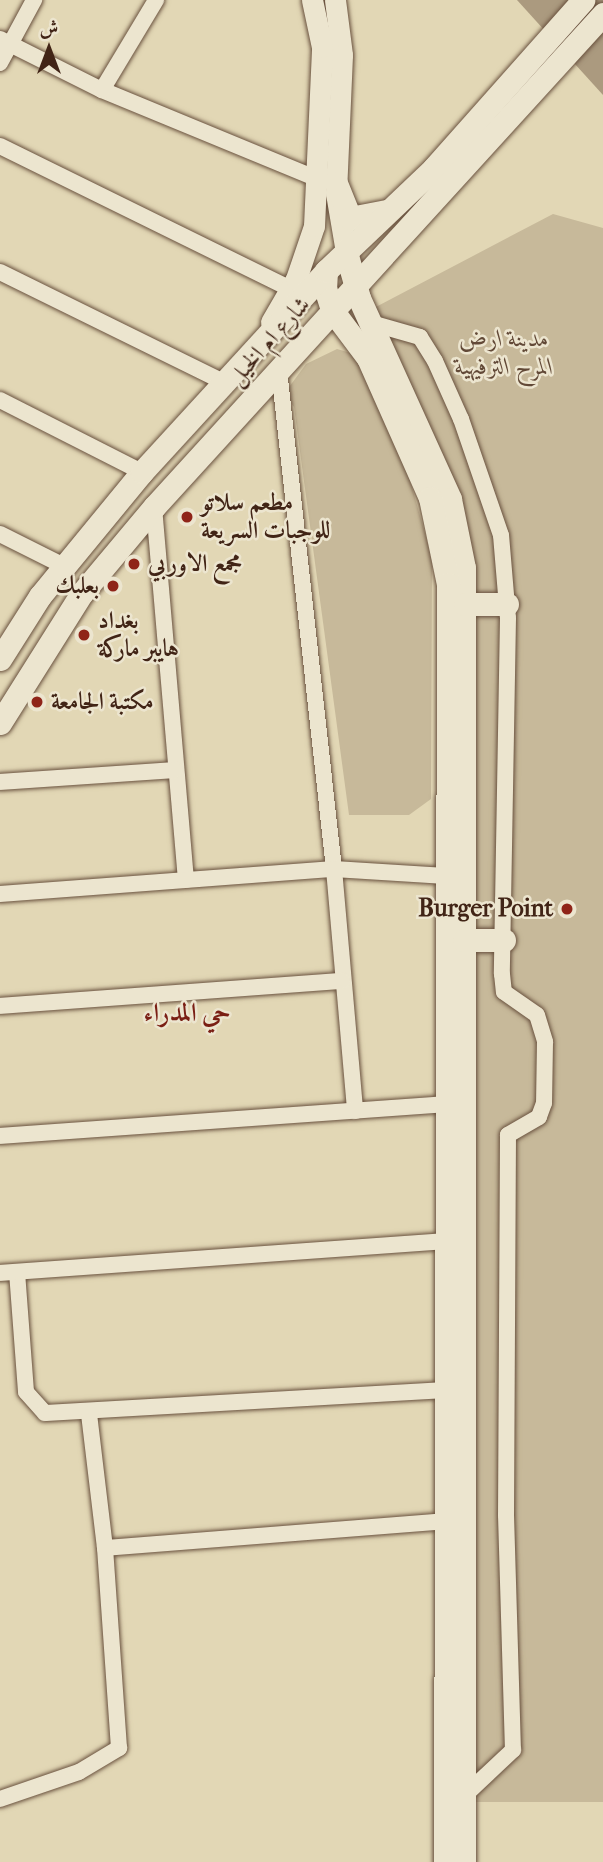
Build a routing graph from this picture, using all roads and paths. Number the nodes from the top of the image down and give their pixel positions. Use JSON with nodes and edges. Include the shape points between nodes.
{"nodes":[{"id":1,"x":34,"y":0,"type":"edge"},
{"id":2,"x":156,"y":0,"type":"edge"},
{"id":3,"x":312,"y":0,"type":"edge"},
{"id":4,"x":335,"y":0,"type":"edge"},
{"id":5,"x":583,"y":0,"type":"edge"},
{"id":6,"x":603,"y":13,"type":"edge"},
{"id":7,"x":5,"y":41,"type":"edge"},
{"id":8,"x":0,"y":63,"type":"edge"},
{"id":9,"x":102,"y":90,"type":"junction"},
{"id":10,"x":480,"y":132,"type":"junction"},
{"id":11,"x":0,"y":146,"type":"edge"},
{"id":12,"x":326,"y":181,"type":"junction"},
{"id":13,"x":395,"y":207,"type":"junction"},
{"id":14,"x":346,"y":253,"type":"junction"},
{"id":15,"x":374,"y":266,"type":"junction"},
{"id":16,"x":326,"y":271,"type":"junction"},
{"id":17,"x":0,"y":272,"type":"edge"},
{"id":18,"x":356,"y":286,"type":"junction"},
{"id":19,"x":291,"y":289,"type":"junction"},
{"id":20,"x":332,"y":310,"type":"junction"},
{"id":21,"x":367,"y":316,"type":"junction"},
{"id":22,"x":298,"y":348,"type":"junction"},
{"id":23,"x":362,"y":349,"type":"junction"},
{"id":24,"x":245,"y":362,"type":"junction"},
{"id":25,"x":279,"y":370,"type":"junction"},
{"id":26,"x":224,"y":382,"type":"junction"},
{"id":27,"x":0,"y":400,"type":"edge"},
{"id":28,"x":142,"y":472,"type":"junction"},
{"id":29,"x":154,"y":507,"type":"junction"},
{"id":30,"x":0,"y":534,"type":"edge"},
{"id":31,"x":64,"y":566,"type":"junction"},
{"id":32,"x":465,"y":604,"type":"junction"},
{"id":33,"x":507,"y":604,"type":"junction"},
{"id":34,"x":0,"y":659,"type":"edge"},
{"id":35,"x":0,"y":723,"type":"edge"},
{"id":36,"x":175,"y":770,"type":"junction"},
{"id":37,"x":0,"y":782,"type":"edge"},
{"id":38,"x":334,"y":869,"type":"junction"},
{"id":39,"x":446,"y":876,"type":"junction"},
{"id":40,"x":186,"y":880,"type":"junction"},
{"id":41,"x":0,"y":894,"type":"edge"},
{"id":42,"x":464,"y":940,"type":"junction"},
{"id":43,"x":503,"y":940,"type":"junction"},
{"id":44,"x":342,"y":981,"type":"junction"},
{"id":45,"x":0,"y":1006,"type":"edge"},
{"id":46,"x":447,"y":1104,"type":"junction"},
{"id":47,"x":355,"y":1111,"type":"junction"},
{"id":48,"x":0,"y":1136,"type":"edge"},
{"id":49,"x":446,"y":1241,"type":"junction"},
{"id":50,"x":17,"y":1272,"type":"junction"},
{"id":51,"x":0,"y":1273,"type":"edge"},
{"id":52,"x":446,"y":1390,"type":"junction"},
{"id":53,"x":89,"y":1414,"type":"junction"},
{"id":54,"x":446,"y":1521,"type":"junction"},
{"id":55,"x":105,"y":1548,"type":"junction"},
{"id":56,"x":464,"y":1796,"type":"junction"},
{"id":57,"x":0,"y":1798,"type":"edge"},
{"id":58,"x":445,"y":1862,"type":"edge"},
{"id":59,"x":464,"y":1862,"type":"edge"}],
"edges":[{"from":1,"to":7,"type":"street"},
{"from":2,"to":9,"type":"street"},
{"from":3,"to":12,"type":"street","via":[[322,47]]},
{"from":4,"to":12,"type":"street","via":[[342,55]]},
{"from":5,"to":10,"type":"main road","name":"شارع ام الخيل"},
{"from":6,"to":10,"type":"main road","name":"شارع ام الخيل"},
{"from":7,"to":8,"type":"street"},
{"from":7,"to":9,"type":"street"},
{"from":9,"to":12,"type":"street"},
{"from":10,"to":13,"type":"main road","name":"شارع ام الخيل"},
{"from":10,"to":15,"type":"main road","name":"شارع ام الخيل"},
{"from":11,"to":19,"type":"street"},
{"from":12,"to":13,"type":"main road","via":[[350,218],[367,218]]},
{"from":12,"to":14,"type":"street"},
{"from":12,"to":19,"type":"street","via":[[312,238]]},
{"from":13,"to":14,"type":"main road","name":"شارع ام الخيل"},
{"from":14,"to":16,"type":"main road","name":"شارع ام الخيل"},
{"from":14,"to":18,"type":"main road"},
{"from":15,"to":18,"type":"main road","name":"شارع ام الخيل"},
{"from":15,"to":21,"type":"main road"},
{"from":16,"to":20,"type":"main road","via":[[325,288]]},
{"from":16,"to":24,"type":"main road","name":"شارع ام الخيل"},
{"from":17,"to":26,"type":"street"},
{"from":18,"to":20,"type":"main road","name":"شارع ام الخيل"},
{"from":18,"to":21,"type":"main road"},
{"from":19,"to":24,"type":"street"},
{"from":20,"to":22,"type":"main road","name":"شارع ام الخيل"},
{"from":20,"to":23,"type":"main road"},
{"from":21,"to":32,"type":"main road","via":[[450,499],[461,545]]},
{"from":21,"to":33,"type":"street","via":[[420,337],[448,387],[501,535]]},
{"from":22,"to":23,"type":"main road","via":[[331,337],[354,342]]},
{"from":22,"to":25,"type":"main road","name":"شارع ام الخيل"},
{"from":23,"to":39,"type":"main road","via":[[418,469],[438,522],[444,554],[449,611]]},
{"from":24,"to":26,"type":"main road","name":"شارع ام الخيل"},
{"from":25,"to":29,"type":"main road","name":"شارع ام الخيل"},
{"from":25,"to":38,"type":"street"},
{"from":26,"to":28,"type":"main road","name":"شارع ام الخيل"},
{"from":27,"to":28,"type":"street"},
{"from":28,"to":31,"type":"main road","name":"شارع ام الخيل"},
{"from":29,"to":35,"type":"main road","name":"شارع ام الخيل","via":[[71,608]]},
{"from":29,"to":36,"type":"street"},
{"from":30,"to":31,"type":"street"},
{"from":31,"to":34,"type":"main road","name":"شارع ام الخيل"},
{"from":32,"to":33,"type":"main road"},
{"from":32,"to":42,"type":"main road"},
{"from":33,"to":43,"type":"street"},
{"from":36,"to":37,"type":"street"},
{"from":36,"to":40,"type":"street"},
{"from":38,"to":39,"type":"street"},
{"from":38,"to":40,"type":"street"},
{"from":38,"to":44,"type":"street"},
{"from":39,"to":46,"type":"main road"},
{"from":40,"to":41,"type":"street"},
{"from":42,"to":43,"type":"main road"},
{"from":42,"to":56,"type":"main road"},
{"from":43,"to":56,"type":"street","via":[[504,992],[532,1010],[544,1027],[544,1103],[539,1117],[508,1135],[506,1515],[513,1750]]},
{"from":44,"to":45,"type":"street"},
{"from":44,"to":47,"type":"street"},
{"from":46,"to":47,"type":"street"},
{"from":46,"to":49,"type":"main road"},
{"from":47,"to":48,"type":"street"},
{"from":49,"to":50,"type":"street"},
{"from":49,"to":52,"type":"main road"},
{"from":50,"to":51,"type":"street"},
{"from":50,"to":53,"type":"street","via":[[29,1399],[52,1415]]},
{"from":52,"to":53,"type":"street"},
{"from":52,"to":54,"type":"main road"},
{"from":53,"to":55,"type":"street"},
{"from":54,"to":55,"type":"street"},
{"from":54,"to":58,"type":"main road"},
{"from":55,"to":57,"type":"street","via":[[119,1748],[79,1772]]},
{"from":56,"to":59,"type":"main road"}]}
